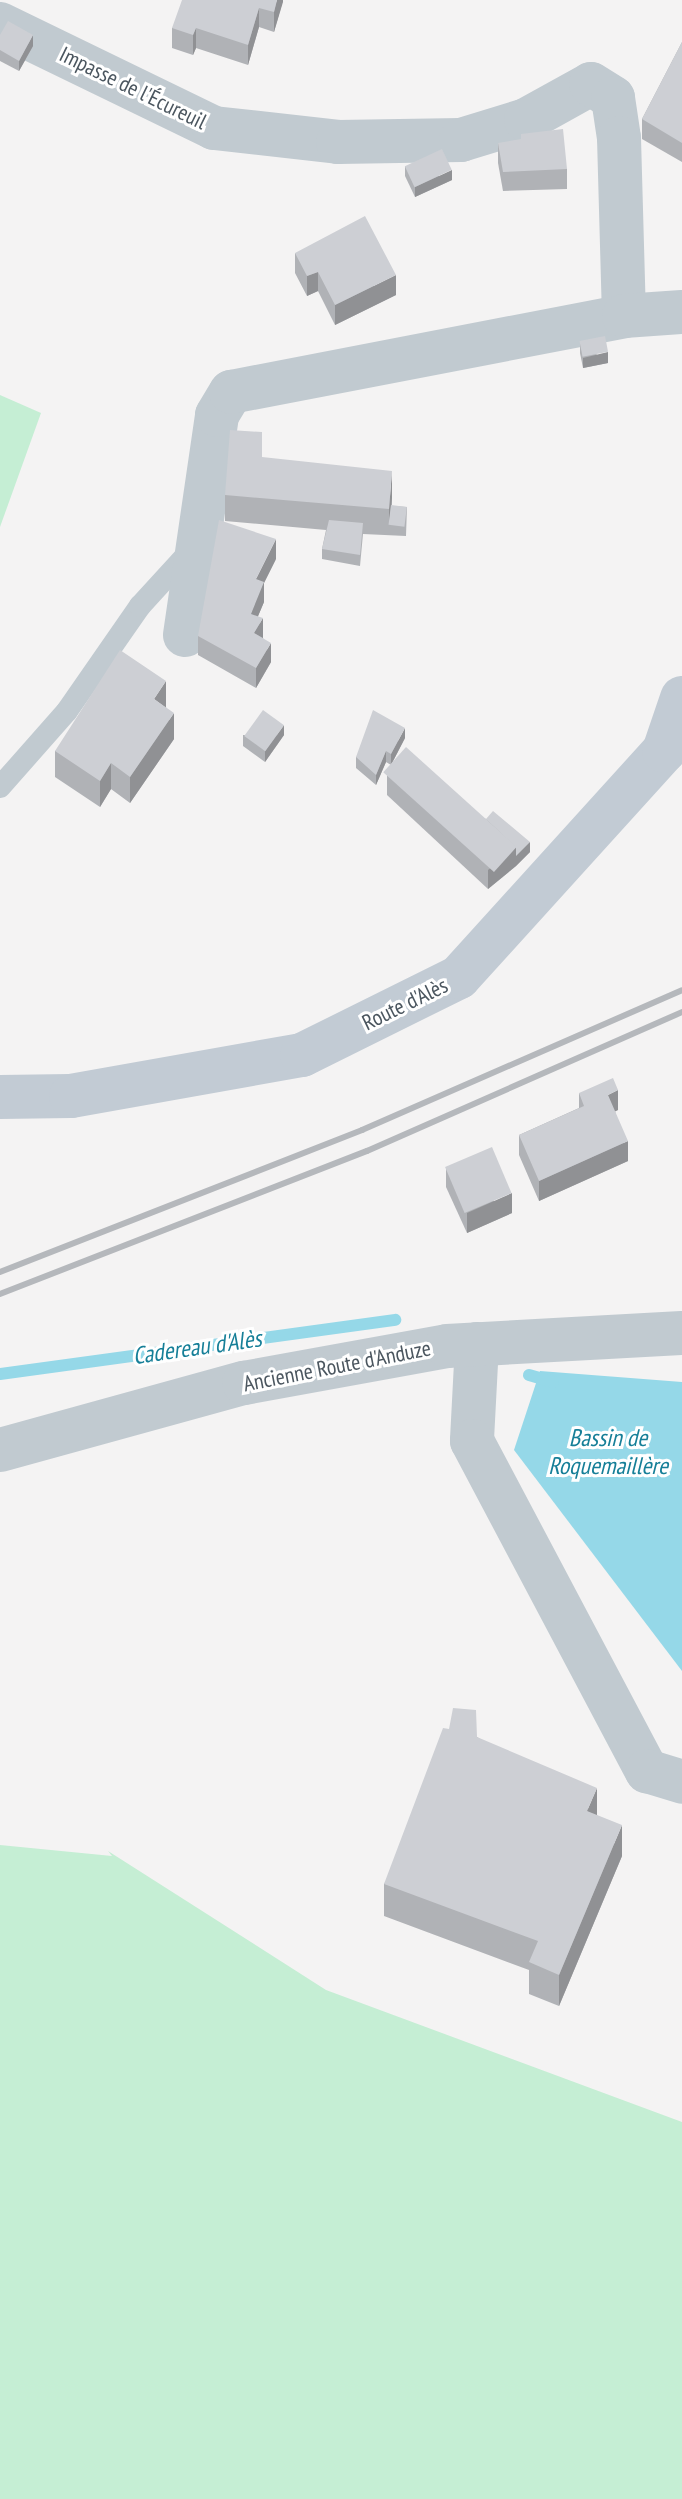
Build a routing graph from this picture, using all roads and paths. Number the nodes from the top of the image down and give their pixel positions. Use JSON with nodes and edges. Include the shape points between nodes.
{"nodes":[{"id":1,"x":0,"y":24,"type":"edge"},
{"id":2,"x":682,"y":312,"type":"edge"},
{"id":3,"x":624,"y":316,"type":"junction"},
{"id":4,"x":198,"y":543,"type":"junction"},
{"id":5,"x":185,"y":635,"type":"dead end"},
{"id":6,"x":682,"y":698,"type":"edge"},
{"id":7,"x":0,"y":787,"type":"edge"},
{"id":8,"x":0,"y":1097,"type":"edge"},
{"id":9,"x":682,"y":1333,"type":"edge"},
{"id":10,"x":477,"y":1344,"type":"junction"},
{"id":11,"x":0,"y":1450,"type":"edge"},
{"id":12,"x":682,"y":1782,"type":"edge"}],
"edges":[{"from":1,"to":3,"type":"street","name":"Impasse de l'Écureuil","via":[[214,128],[338,142],[461,140],[526,120],[591,84],[613,98],[619,138]]},
{"from":2,"to":3,"type":"street"},
{"from":3,"to":4,"type":"street","via":[[231,392],[217,415]]},
{"from":4,"to":5,"type":"street"},
{"from":4,"to":7,"type":"lane","via":[[140,606],[67,711]]},
{"from":6,"to":8,"type":"main road","name":"Route d'Alès","via":[[664,751],[459,977],[302,1055],[71,1096]]},
{"from":9,"to":10,"type":"street","name":"Ancienne Route d'Anduze"},
{"from":10,"to":11,"type":"street","name":"Ancienne Route d'Anduze","via":[[244,1383]]},
{"from":10,"to":12,"type":"street","via":[[472,1441],[647,1771]]}]}
